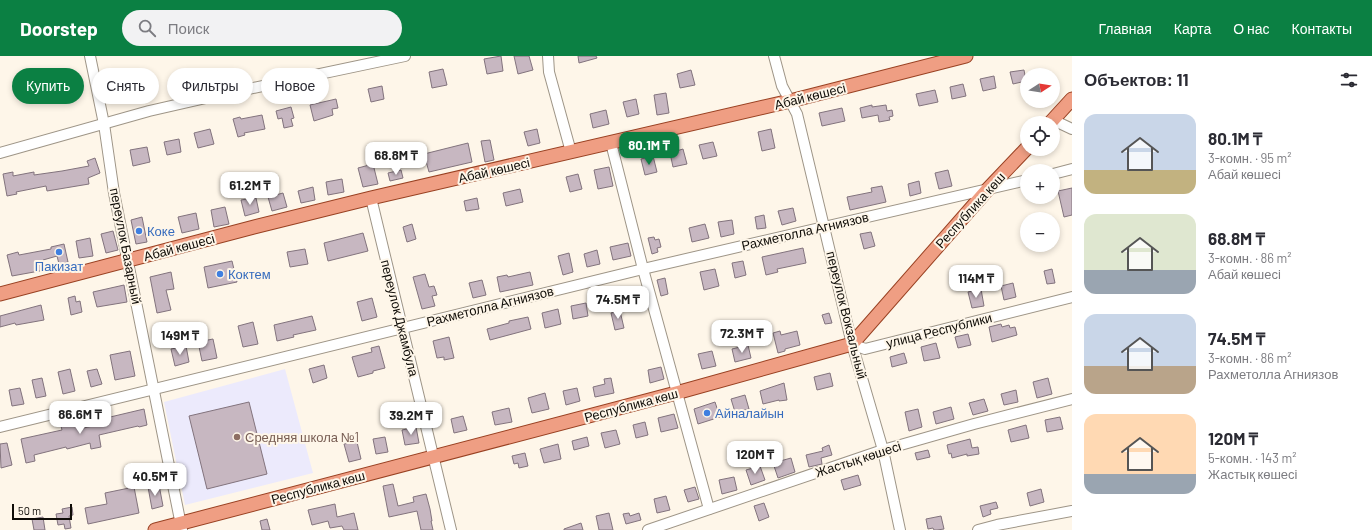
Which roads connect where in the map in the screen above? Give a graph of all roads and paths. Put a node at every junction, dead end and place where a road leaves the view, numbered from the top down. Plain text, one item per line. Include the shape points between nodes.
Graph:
1 (90, 56) edge
2 (405, 56) edge
3 (548, 56) edge
4 (774, 56) edge
5 (966, 56) edge
6 (1072, 99) edge
7 (790, 101) junction
8 (1057, 116) edge
9 (104, 124) junction
10 (1060, 124) edge
11 (1072, 129) edge
12 (611, 143) junction
13 (571, 152) junction
14 (0, 153) edge
15 (1020, 156) edge
16 (1072, 169) edge
17 (1060, 172) edge
18 (1020, 182) edge
19 (988, 190) junction
20 (371, 198) junction
21 (825, 226) junction
22 (129, 260) junction
23 (643, 269) junction
24 (0, 294) edge
25 (1072, 297) edge
26 (402, 328) junction
27 (852, 344) junction
28 (154, 388) junction
29 (676, 393) junction
30 (1072, 399) edge
31 (0, 427) edge
32 (883, 450) junction
33 (433, 457) junction
34 (709, 509) junction
35 (1072, 511) edge
36 (182, 527) edge
37 (155, 530) edge
38 (451, 530) edge
39 (648, 530) edge
40 (900, 530) edge
41 (978, 530) edge

1 - 9 street, переулок Базарный
2 - 9 street via 206,98
3 - 13 street via 549,72
4 - 7 street, переулок Вокзальный via 782,86
5 - 7 main road, Абай көшесі
6 - 8 main road
7 - 12 main road, Абай көшесі
7 - 21 street, переулок Вокзальный via 797,114
9 - 14 street
9 - 22 street, переулок Базарный via 114,194
10 - 11 street
12 - 13 main road, Абай көшесі
12 - 23 street
13 - 20 main road, Абай көшесі
15 - 19 main road, Республика көш
16 - 17 street
18 - 19 street, Рахметолла Агниязов
19 - 21 street, Рахметолла Агниязов
19 - 27 main road, Республика көш
20 - 22 main road, Абай көшесі
20 - 26 street, переулок Джамбула
21 - 23 street, Рахметолла Агниязов
21 - 27 street, переулок Вокзальный
22 - 24 main road, Абай көшесі
22 - 28 street, переулок Базарный
23 - 26 street, Рахметолла Агниязов
23 - 29 street
25 - 27 street, улица Республики via 864,348
26 - 28 street, Рахметолла Агниязов
26 - 33 street, переулок Джамбула
27 - 29 main road, Республика көш
27 - 32 street, переулок Вокзальный
28 - 31 street, Рахметолла Агниязов
28 - 36 street, переулок Базарный
29 - 33 main road, Республика көш
29 - 34 street
30 - 32 street, Жастық көшесі
32 - 34 street, Жастық көшесі
32 - 40 street, переулок Вокзальный
33 - 36 main road, Республика көш
33 - 38 street, переулок Джамбула
34 - 39 street, Жастық көшесі
35 - 41 street
36 - 37 main road, Республика көш

